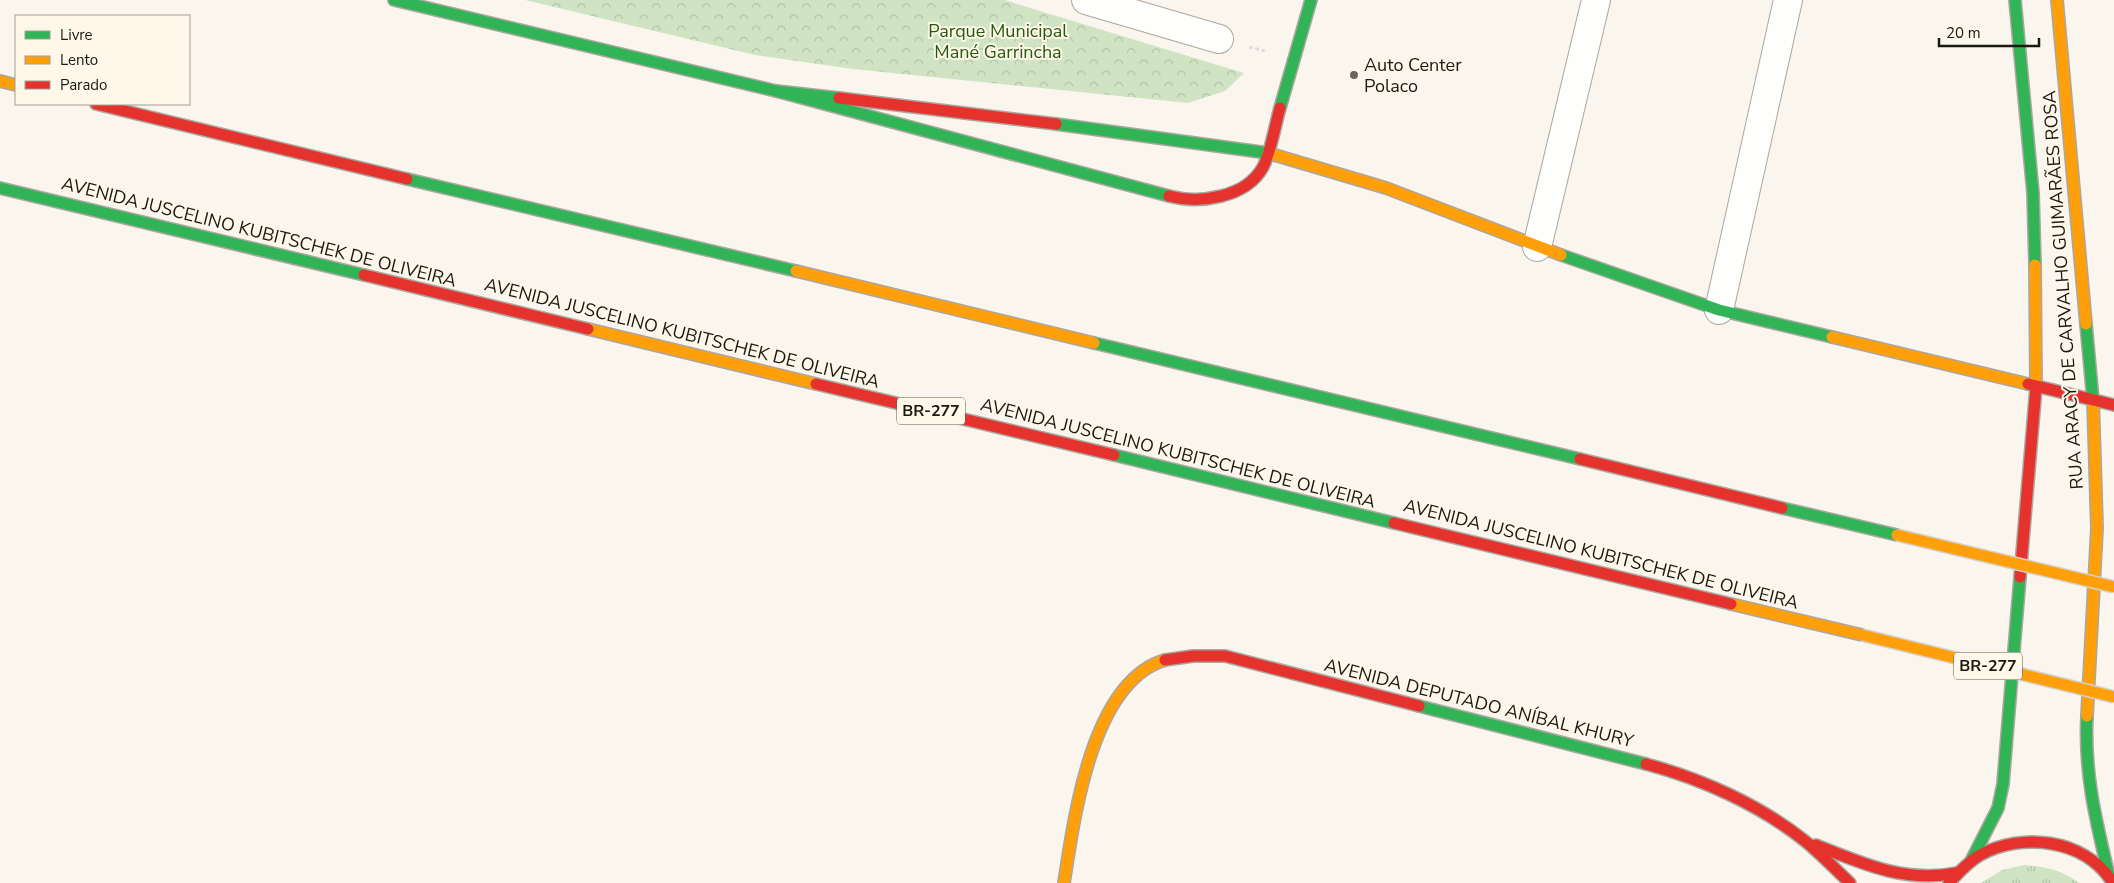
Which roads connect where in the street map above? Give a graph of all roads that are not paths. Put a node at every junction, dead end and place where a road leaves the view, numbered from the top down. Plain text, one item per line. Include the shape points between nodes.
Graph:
1 (394, 0) edge
2 (1086, 0) edge
3 (1311, 0) edge
4 (1596, 0) edge
5 (1788, 0) edge
6 (2015, 0) edge
7 (2057, 0) edge
8 (1219, 39) road end
9 (0, 81) edge
10 (15, 85) edge
11 (776, 91) junction
12 (100, 105) edge
13 (1268, 153) junction
14 (0, 188) edge
15 (1538, 247) junction
16 (1719, 310) junction
17 (2036, 386) junction
18 (2093, 400) junction
19 (2114, 405) edge
20 (2114, 587) edge
21 (2114, 697) edge
22 (1803, 840) junction
23 (1972, 859) junction
24 (1956, 873) junction
25 (2111, 879) edge
26 (1064, 883) edge
27 (1850, 883) edge
28 (1948, 883) edge

1 - 11 main road
2 - 8 street
3 - 13 main road
4 - 15 street
5 - 16 street
6 - 17 main road, RUA ARACY DE CARVALHO GUIMARÃES ROSA via 2033,193
7 - 18 main road, RUA ARACY DE CARVALHO GUIMARÃES ROSA
9 - 10 main road
11 - 13 main road via 1139,133
11 - 13 main road via 1179,199 1220,198 1240,190 1254,179
12 - 20 main road, bridge
13 - 15 main road via 1386,188
14 - 21 main road, AVENIDA JUSCELINO KUBITSCHEK DE OLIVEIRA / BR-277, bridge
15 - 16 main road
16 - 17 main road
17 - 18 main road
17 - 23 main road, RUA ARACY DE CARVALHO GUIMARÃES ROSA via 2004,784 1998,808
18 - 19 main road
18 - 25 main road, RUA ARACY DE CARVALHO GUIMARÃES ROSA via 2098,528 2086,738 2091,801
22 - 24 main road, AVENIDA DEPUTADO ANÍBAL KHURY via 1901,874 1924,877
22 - 26 main road, AVENIDA DEPUTADO ANÍBAL KHURY via 1704,783 1664,769 1225,656 1190,654 1160,661 1134,676 1114,702 1088,763 1074,818
22 - 27 main road, AVENIDA DEPUTADO ANÍBAL KHURY
23 - 24 main road
23 - 25 main road via 2000,845 2029,840 2059,844 2086,856
24 - 28 main road

